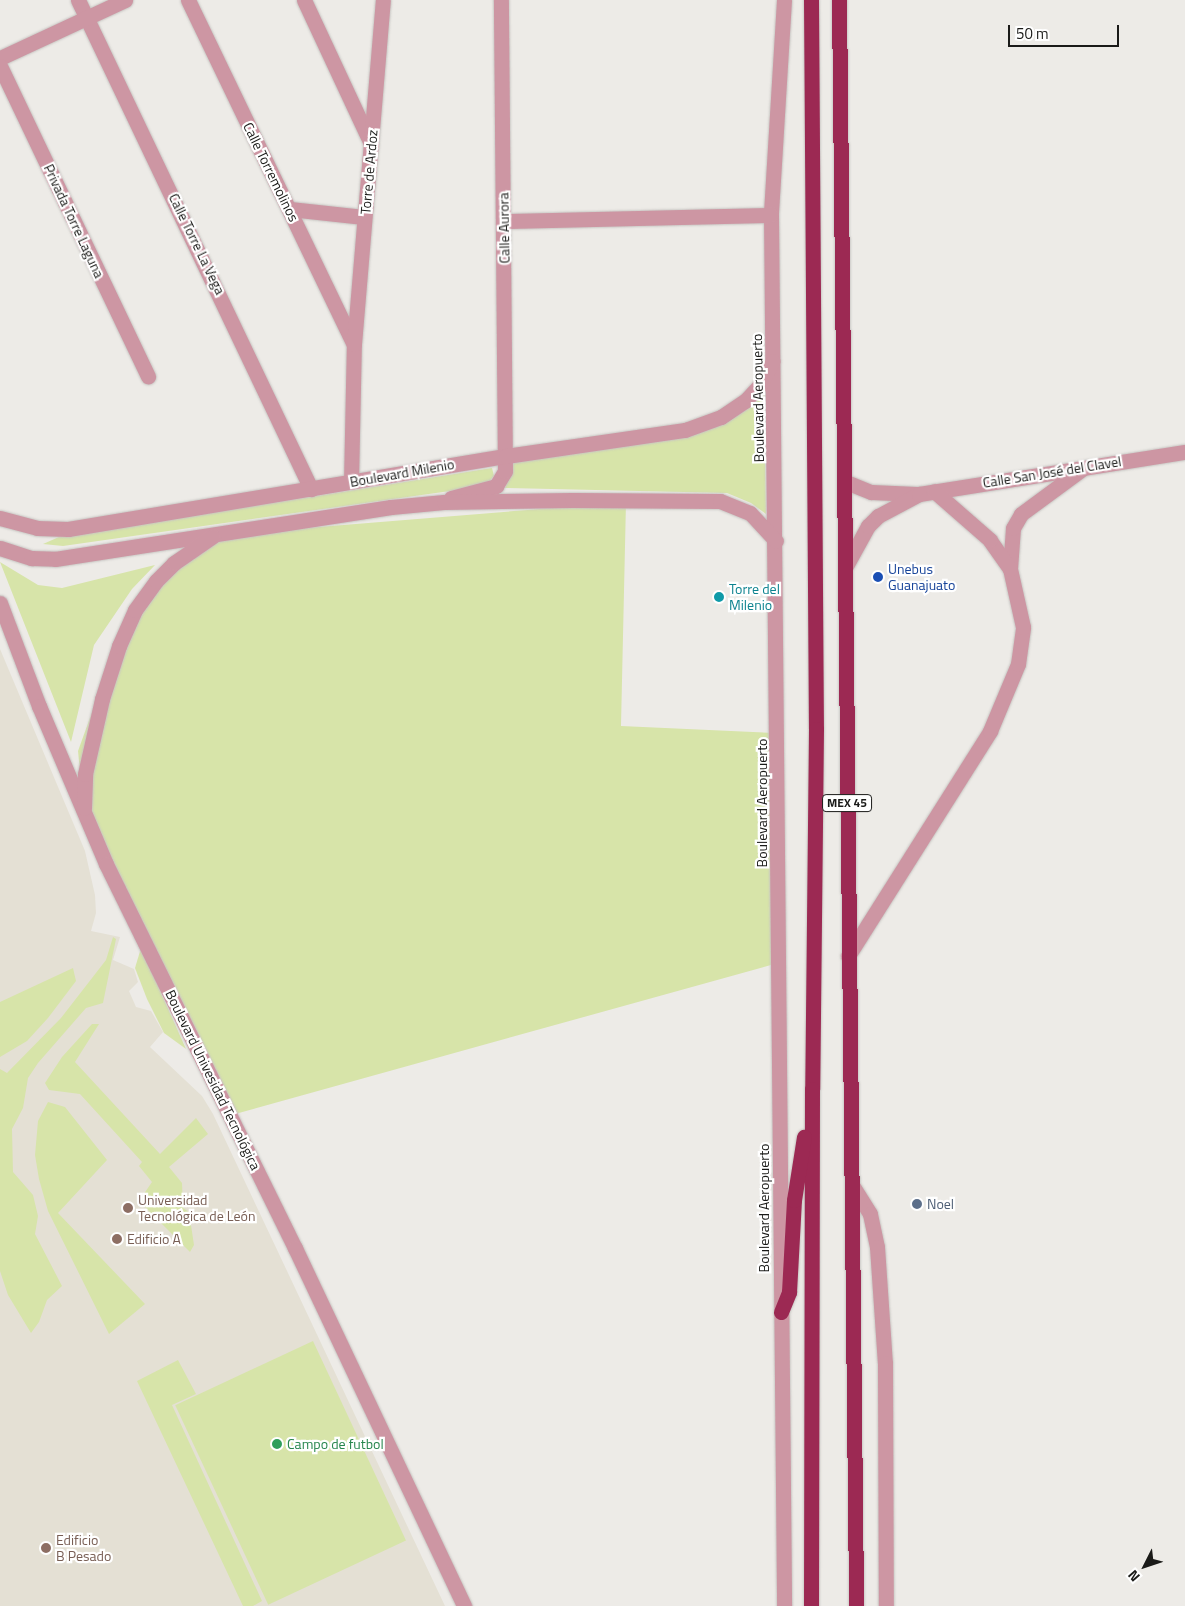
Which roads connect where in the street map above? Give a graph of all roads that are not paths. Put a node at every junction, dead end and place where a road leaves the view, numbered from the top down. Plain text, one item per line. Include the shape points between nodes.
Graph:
1 (78, 0) edge
2 (125, 0) edge
3 (188, 0) edge
4 (304, 0) edge
5 (382, 0) edge
6 (501, 0) edge
7 (784, 0) edge
8 (810, 0) edge
9 (839, 0) edge
10 (87, 18) junction
11 (0, 58) edge
12 (0, 66) edge
13 (371, 145) junction
14 (290, 209) junction
15 (771, 215) junction
16 (364, 217) junction
17 (504, 220) junction
18 (354, 344) junction
19 (774, 357) junction
20 (148, 376) dead end
21 (1185, 452) edge
22 (506, 456) junction
23 (1085, 466) junction
24 (351, 482) junction
25 (846, 482) junction
26 (312, 489) junction
27 (926, 493) junction
28 (444, 502) junction
29 (0, 518) edge
30 (217, 533) junction
31 (776, 541) junction
32 (0, 548) edge
33 (846, 566) junction
34 (1010, 569) junction
35 (0, 603) edge
36 (84, 812) junction
37 (848, 956) junction
38 (812, 1089) junction
39 (852, 1185) junction
40 (781, 1312) junction
41 (464, 1606) edge
42 (784, 1606) edge
43 (811, 1606) edge
44 (856, 1606) edge
45 (886, 1606) edge

1 - 10 street, Calle Torre La Vega
2 - 10 street
3 - 14 street, Calle Torremolinos
4 - 13 street
5 - 13 street, Torre de Ardoz
6 - 17 street, Calle Aurora
7 - 15 street, Boulevard Aeropuerto
8 - 38 highway, MEX 45 via 816,729
9 - 25 highway, MEX 45
10 - 11 street
10 - 26 street, Calle Torre La Vega
12 - 20 street, Privada Torre Laguna
13 - 16 street, Torre de Ardoz
14 - 16 street
14 - 18 street, Calle Torremolinos
15 - 17 street
15 - 19 street, Boulevard Aeropuerto
16 - 18 street, Torre de Ardoz
17 - 22 street, Calle Aurora
18 - 24 street, Torre de Ardoz
19 - 22 street, Boulevard Milenio via 753,394 734,410 704,425
19 - 31 street, Boulevard Aeropuerto
21 - 23 street, Calle San José del Clavel
22 - 24 street, Boulevard Milenio
22 - 28 street, Calle Aurora via 504,476 496,486 463,492
23 - 27 street, Calle San José del Clavel
23 - 34 street via 1021,514 1013,528
24 - 26 street, Boulevard Milenio
25 - 27 street, Calle San José del Clavel via 871,492
25 - 33 highway, MEX 45
26 - 29 street, Boulevard Milenio via 68,529 37,528
27 - 33 street, Calle San José del Clavel via 878,516 868,526
27 - 34 street via 990,540
28 - 30 street
28 - 31 street via 720,501 750,513
30 - 32 street via 55,559 31,558
30 - 36 street via 174,563 135,610 119,646 102,700 86,774
31 - 40 street, Boulevard Aeropuerto
33 - 37 highway, MEX 45
34 - 37 street via 1023,627 1018,664 1005,699 990,731
35 - 36 street, Boulevard Univesidad Tecnológica
36 - 41 street, Boulevard Univesidad Tecnológica
37 - 39 highway, MEX 45
38 - 40 highway via 794,1200 789,1292
38 - 43 highway, MEX 45
39 - 44 highway, MEX 45
39 - 45 street via 870,1214 877,1247 884,1363
40 - 42 street, Boulevard Aeropuerto

